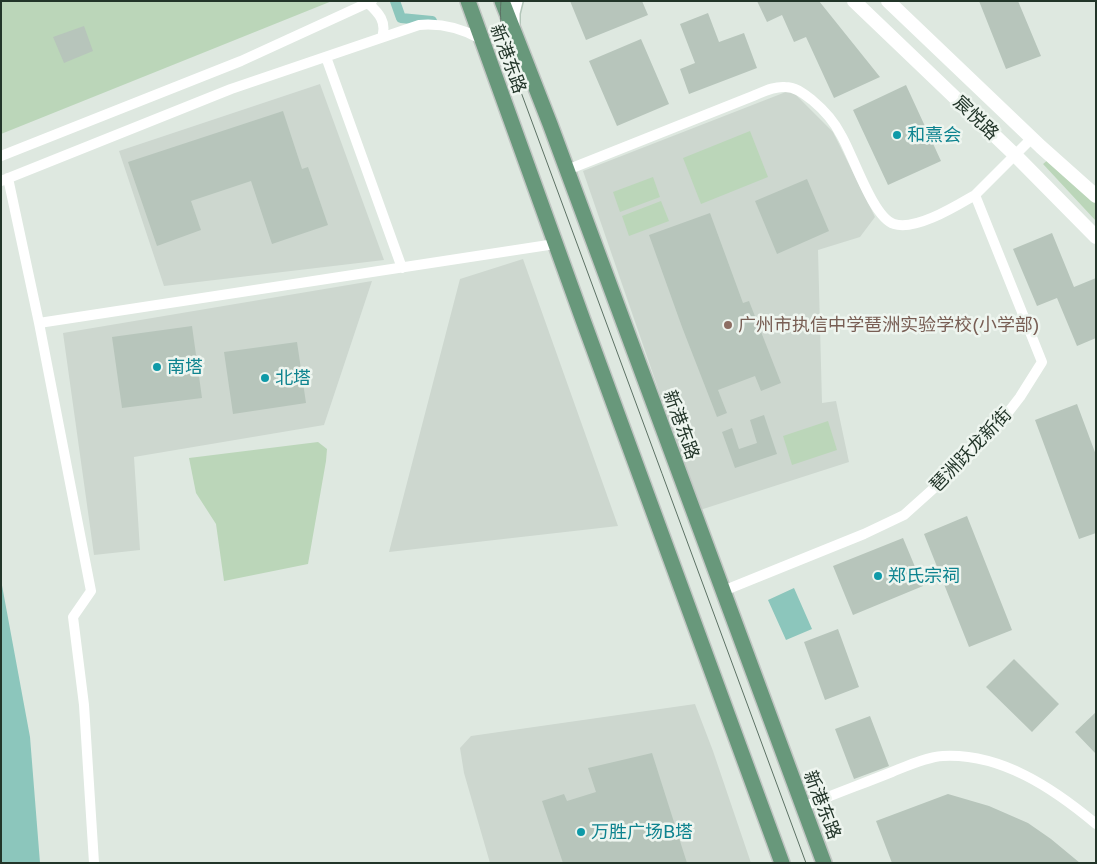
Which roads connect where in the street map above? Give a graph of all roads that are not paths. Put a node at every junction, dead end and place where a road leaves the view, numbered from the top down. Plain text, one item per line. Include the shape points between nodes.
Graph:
1 (468, 1) edge
2 (502, 1) edge
3 (516, 1) edge
4 (854, 1) edge
5 (888, 1) edge
6 (370, 2) edge
7 (512, 26) junction
8 (382, 37) junction
9 (481, 39) junction
10 (326, 57) junction
11 (1032, 138) junction
12 (1015, 155) junction
13 (1, 156) edge
14 (567, 170) junction
15 (5, 179) edge
16 (975, 195) junction
17 (1096, 196) edge
18 (1096, 237) edge
19 (555, 244) junction
20 (402, 268) junction
21 (39, 323) junction
22 (723, 591) junction
23 (803, 807) junction
24 (1096, 824) edge
25 (94, 863) edge
26 (782, 863) edge
27 (824, 863) edge

1 - 9 main road, 新港东路
2 - 7 main road, 新港东路
3 - 7 main road
4 - 12 street, 宸悦路
5 - 11 street, 宸悦路
6 - 8 street via 383,22
6 - 13 street via 241,61
7 - 14 main road, 新港东路
8 - 9 street via 430,24 461,30
8 - 10 street
9 - 19 main road, 新港东路
10 - 15 street via 213,96
10 - 20 street
11 - 12 street
11 - 17 street, 宸悦路
12 - 16 street
12 - 18 street, 宸悦路
14 - 16 street via 770,89 785,87 798,90 832,121 876,209 885,220 905,226
14 - 22 main road, 新港东路
15 - 21 street
16 - 22 street, 琶洲跃龙新街 via 1042,362 1020,397 993,432 904,515
19 - 20 street
19 - 26 main road, 新港东路
20 - 21 street
21 - 25 street via 91,591 73,617 84,705
22 - 23 main road, 新港东路
23 - 24 street via 914,764 941,756 971,757 1026,775 1054,791
23 - 27 main road, 新港东路

